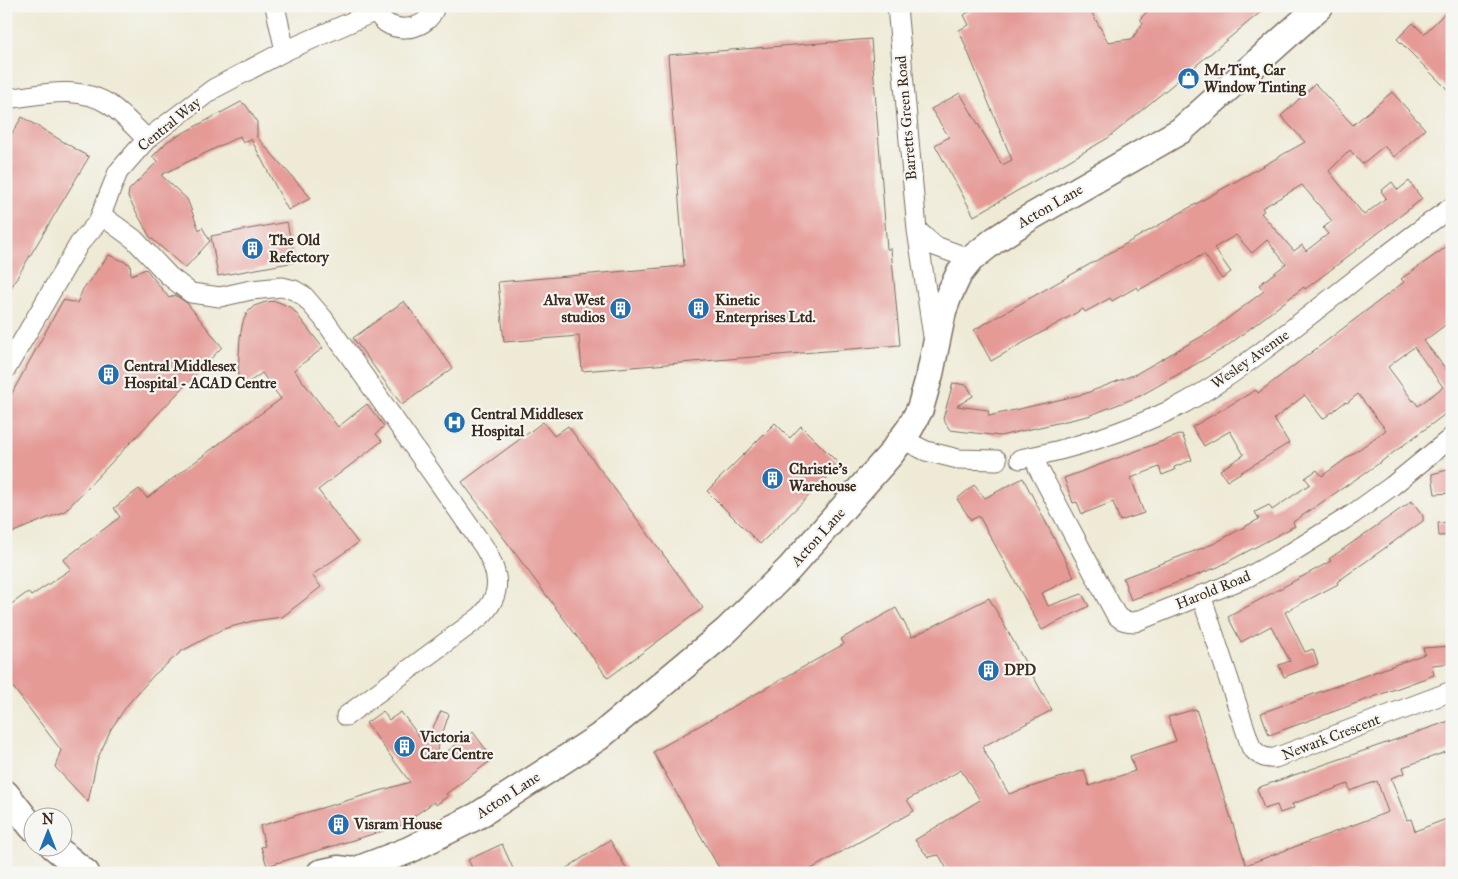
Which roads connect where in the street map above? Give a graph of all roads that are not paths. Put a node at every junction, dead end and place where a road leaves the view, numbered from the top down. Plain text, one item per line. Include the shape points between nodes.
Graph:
1 (275, 6) edge
2 (435, 6) edge
3 (896, 6) edge
4 (1320, 6) edge
5 (376, 9) edge
6 (285, 51) junction
7 (6, 99) edge
8 (148, 139) junction
9 (1452, 207) edge
10 (101, 215) junction
11 (917, 230) junction
12 (971, 259) junction
13 (935, 350) junction
14 (6, 369) edge
15 (1452, 437) edge
16 (902, 439) junction
17 (1027, 458) joint
18 (997, 460) dead end
19 (1202, 595) junction
20 (1452, 691) edge
21 (346, 716) dead end
22 (6, 794) edge
23 (22, 814) edge
24 (65, 856) edge
25 (353, 872) edge
26 (86, 873) edge
27 (320, 873) edge

1 - 6 street
2 - 5 street via 426,21 403,29 389,25
3 - 11 street, Barretts Green Road
4 - 12 main road, Acton Lane via 1180,131 1029,218
5 - 6 street, Central Way
6 - 8 street, Central Way via 213,89
7 - 8 street via 70,92 92,96 109,104
8 - 10 street, Central Way via 118,172
9 - 17 street, Wesley Avenue via 1298,325 1217,383 1175,408 1082,443
10 - 14 street, Central Way via 79,244
10 - 21 street via 134,239 169,276 191,292 220,297 282,287 304,296 323,318 494,565 496,590 489,608
11 - 12 street via 935,246
11 - 13 street, Barretts Green Road
12 - 13 main road, Acton Lane via 949,295
13 - 16 main road, Acton Lane via 920,408
15 - 19 street, Harold Road via 1392,486 1323,534 1248,577
16 - 18 street via 926,451 958,459
16 - 25 main road, Acton Lane via 789,569 726,631 599,737 477,816 409,850
17 - 19 street, Harold Road via 1038,468 1120,619 1136,622
19 - 20 street, Newark Crescent via 1251,747 1263,758 1275,758
22 - 23 main road
24 - 26 main road
25 - 27 main road, Acton Lane via 338,869

